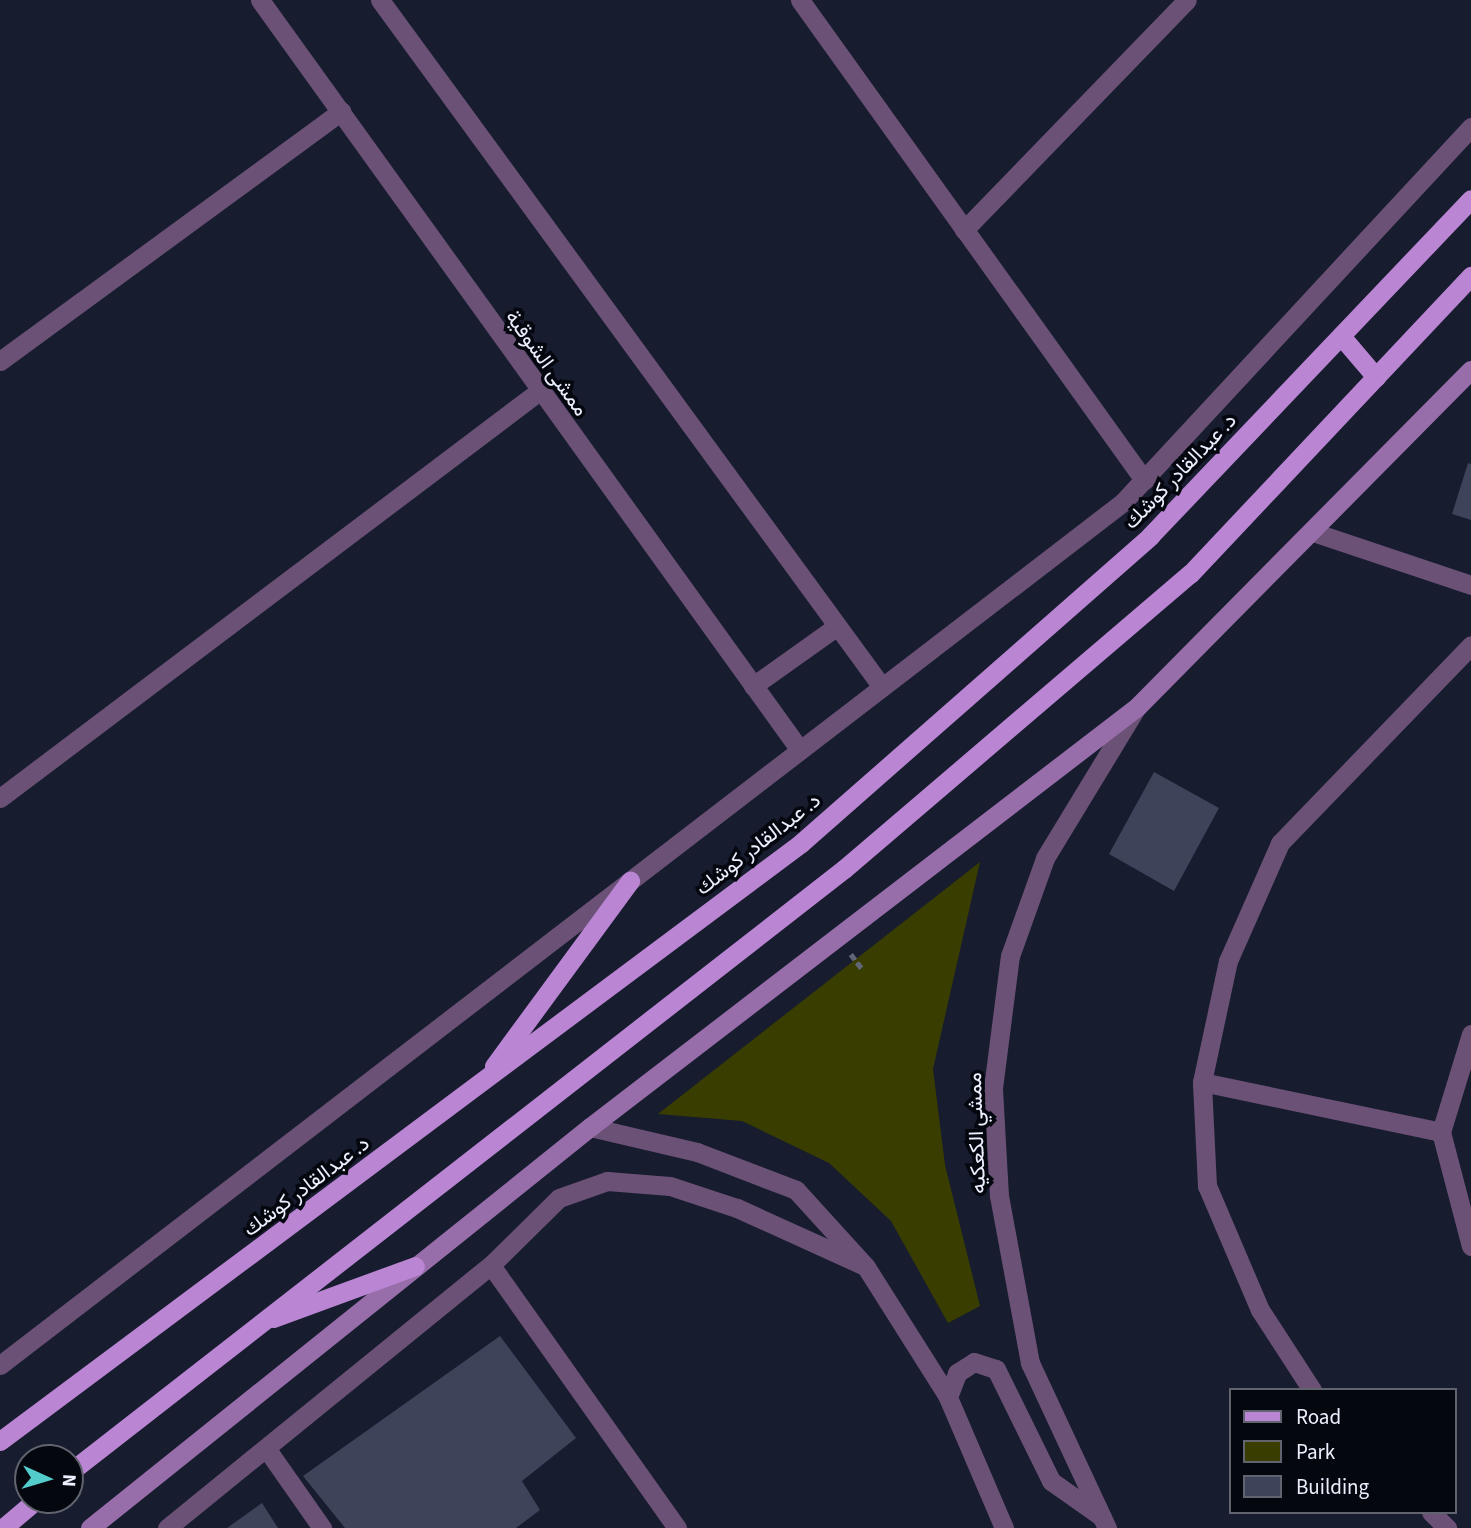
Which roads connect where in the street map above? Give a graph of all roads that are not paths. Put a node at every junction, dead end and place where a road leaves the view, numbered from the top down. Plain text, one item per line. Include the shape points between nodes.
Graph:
1 (260, 0) edge
2 (380, 0) edge
3 (800, 0) edge
4 (1187, 0) edge
5 (341, 111) junction
6 (1471, 127) edge
7 (1471, 199) edge
8 (964, 230) junction
9 (1471, 276) edge
10 (1340, 336) junction
11 (0, 361) edge
12 (1471, 370) edge
13 (1376, 377) junction
14 (538, 392) junction
15 (1144, 480) junction
16 (1315, 533) junction
17 (1471, 585) edge
18 (837, 626) junction
19 (1471, 645) edge
20 (753, 686) junction
21 (882, 687) junction
22 (1137, 707) junction
23 (800, 750) junction
24 (0, 798) edge
25 (630, 881) junction
26 (1471, 1034) edge
27 (1202, 1082) junction
28 (481, 1083) junction
29 (590, 1128) junction
30 (1441, 1132) junction
31 (1471, 1246) edge
32 (491, 1265) junction
33 (415, 1266) junction
34 (866, 1267) junction
35 (256, 1324) junction
36 (0, 1365) edge
37 (1311, 1388) edge
38 (948, 1398) junction
39 (0, 1441) edge
40 (266, 1448) junction
41 (84, 1461) edge
42 (20, 1514) edge
43 (1433, 1514) edge
44 (1105, 1523) edge
45 (3, 1528) edge
46 (90, 1528) edge
47 (167, 1528) edge
48 (322, 1528) edge
49 (677, 1528) edge
50 (1004, 1528) edge
51 (1447, 1528) edge

1 - 5 street, ممشى الشوقية
2 - 18 street
3 - 8 street
4 - 8 street
5 - 11 street
5 - 14 street, ممشى الشوقية
6 - 15 street, د. عبدالقادر كوشك
7 - 10 main road, د. عبدالقادر كوشك
8 - 15 street
9 - 13 main road
10 - 13 main road
10 - 28 main road, د. عبدالقادر كوشك via 1150,536 801,843
12 - 16 main road
13 - 35 main road via 1191,574 844,869
14 - 20 street, ممشى الشوقية
14 - 24 street
15 - 21 street, د. عبدالقادر كوشك
16 - 17 street
16 - 22 main road
18 - 20 street
18 - 21 street
19 - 27 street via 1280,844 1228,961
20 - 23 street, ممشى الشوقية
21 - 23 street, د. عبدالقادر كوشك
22 - 29 main road
22 - 44 street, ممشي الكعكيه via 1045,858 1010,956 993,1088 999,1196 1030,1363
23 - 25 street, د. عبدالقادر كوشك
25 - 28 main road
25 - 36 street, د. عبدالقادر كوشك
26 - 30 street via 1463,1042
27 - 30 street
27 - 37 street via 1207,1186 1260,1310
28 - 39 main road, د. عبدالقادر كوشك
29 - 33 main road
29 - 34 street via 697,1152 796,1190
30 - 31 street
32 - 34 street via 559,1198 607,1181 670,1186 737,1208
32 - 40 street
32 - 49 street
33 - 35 main road
33 - 46 main road
34 - 38 street
35 - 41 main road
38 - 44 street via 957,1373 974,1362 996,1369 1052,1481
38 - 50 street
40 - 47 street
40 - 48 street
42 - 45 main road
43 - 51 street

